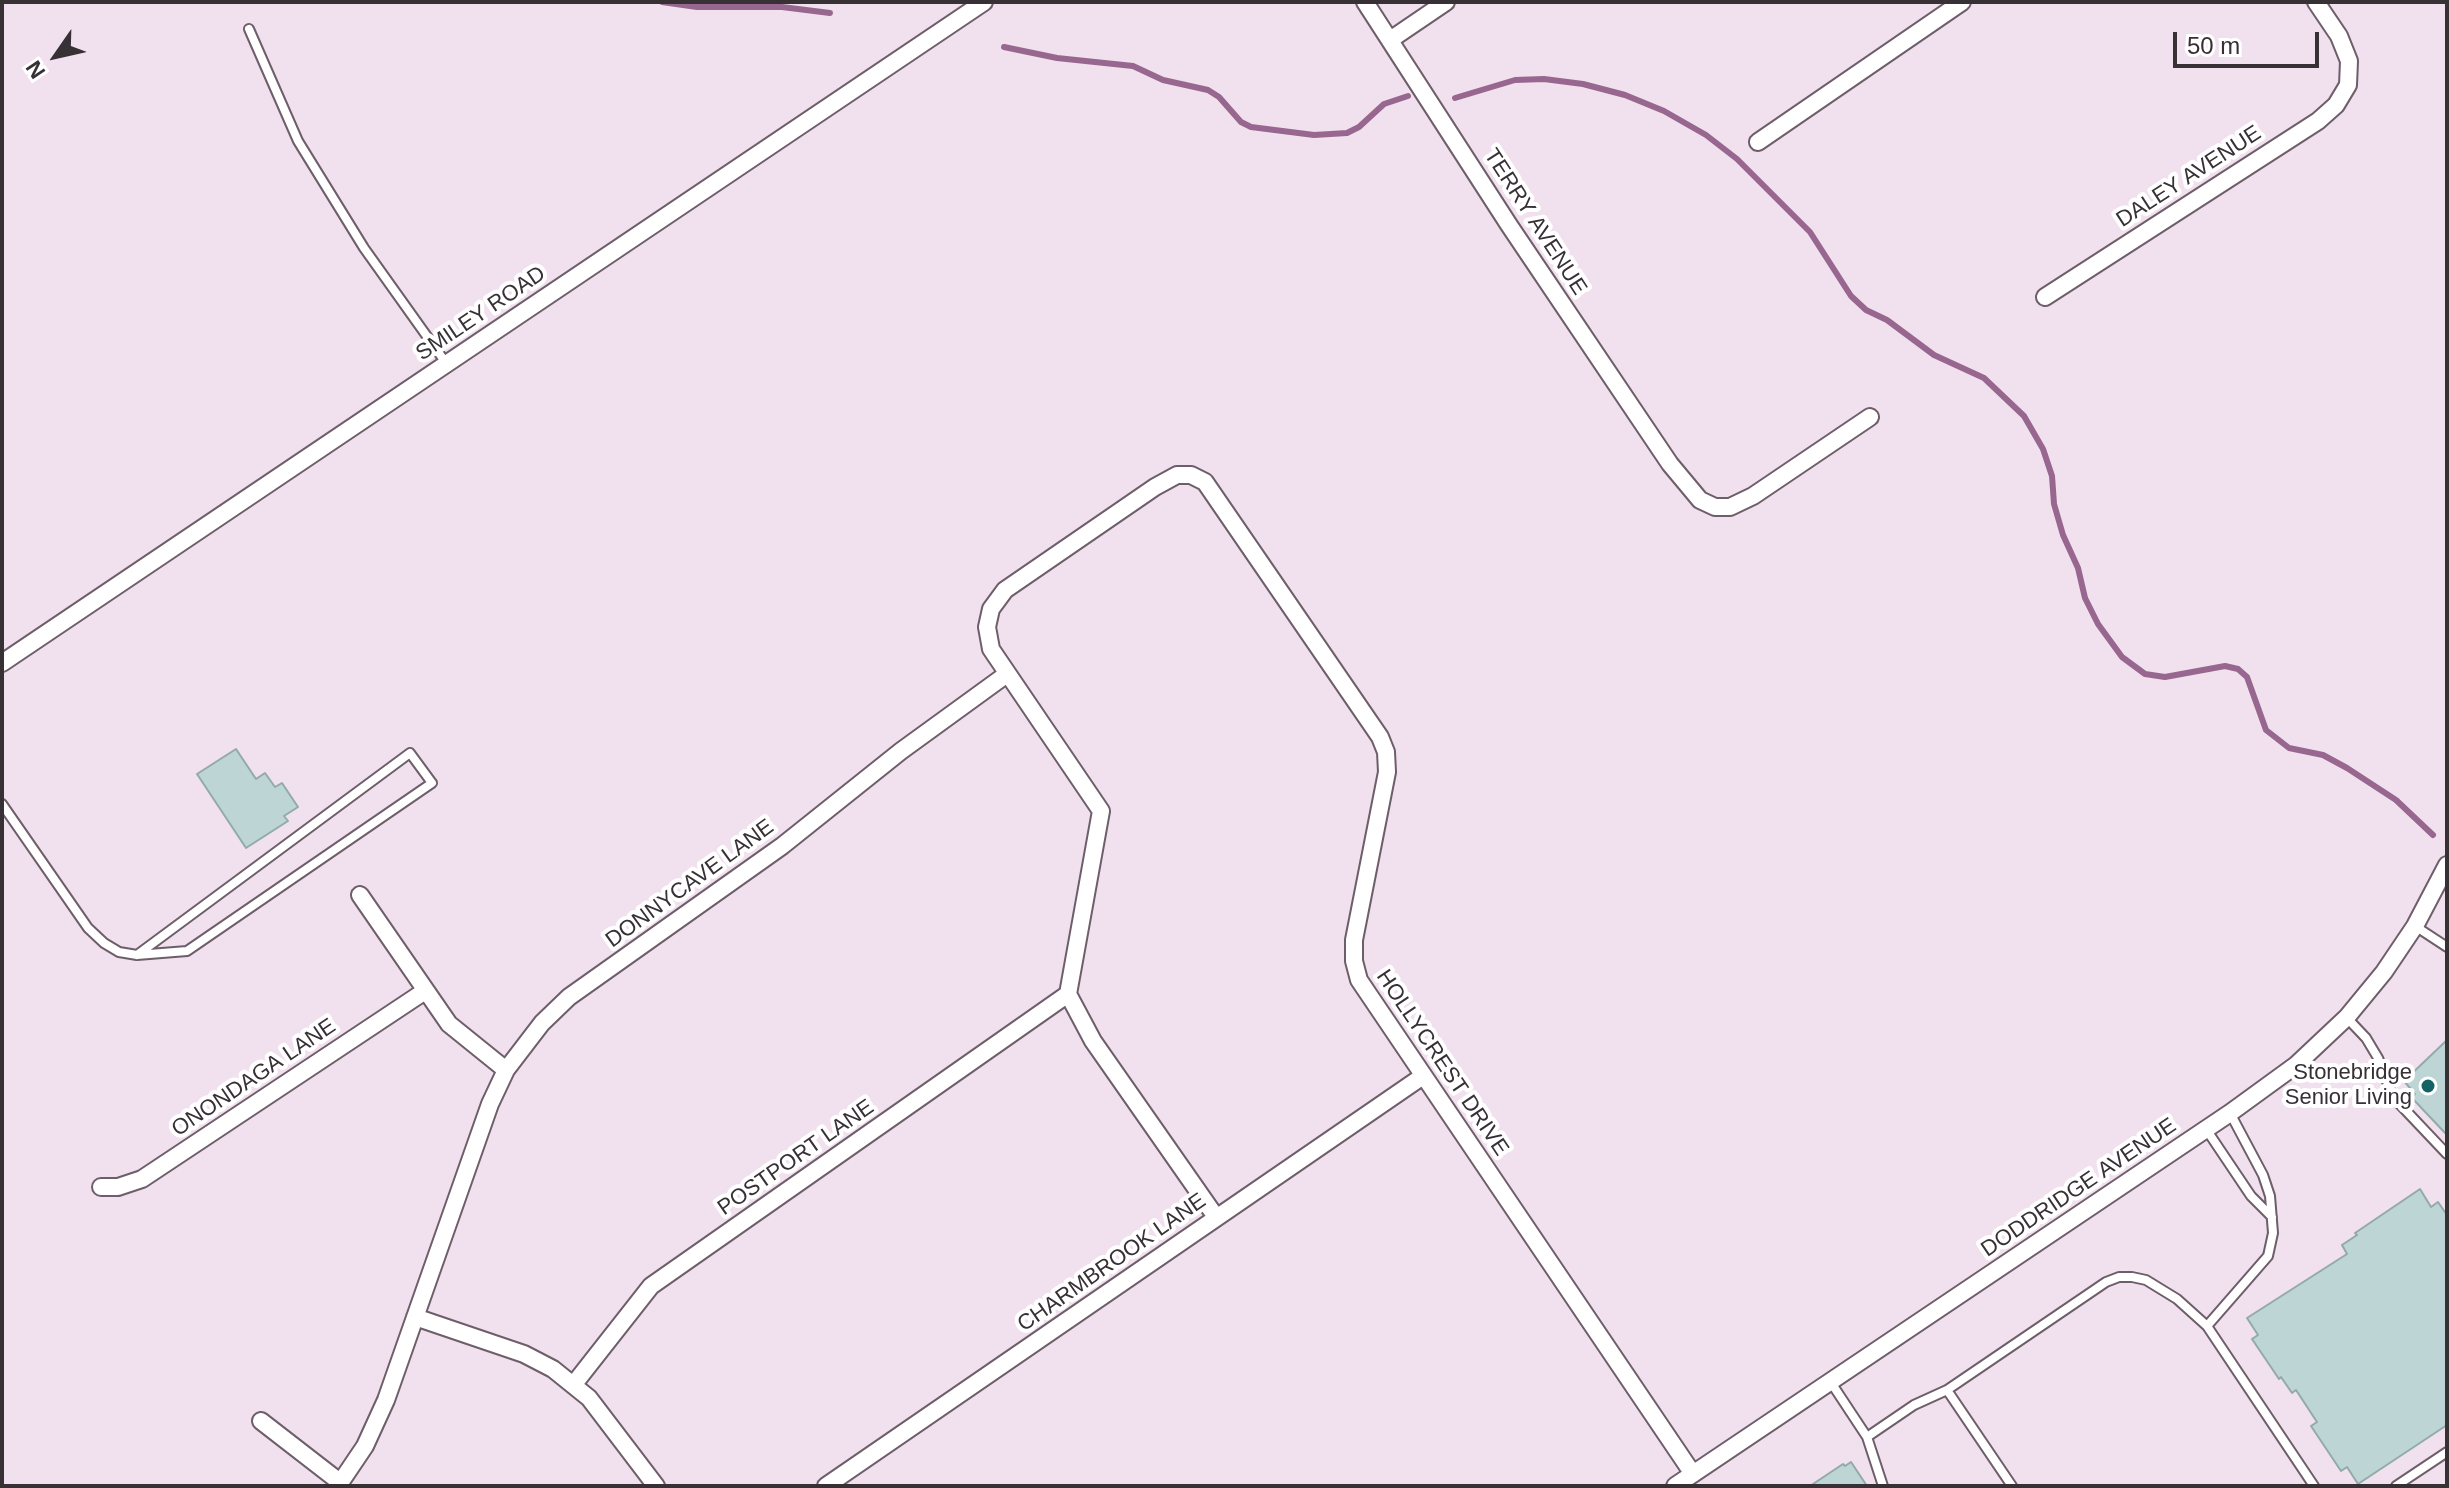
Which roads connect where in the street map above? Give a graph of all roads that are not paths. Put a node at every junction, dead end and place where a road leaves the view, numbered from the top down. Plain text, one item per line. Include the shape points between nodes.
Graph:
1 (984, 2) edge
2 (1365, 2) edge
3 (1446, 2) edge
4 (1962, 2) edge
5 (2316, 2) edge
6 (249, 29) dead end
7 (1390, 40) junction
8 (1758, 142) dead end
9 (2045, 297) dead end
10 (447, 364) junction
11 (1870, 417) dead end
12 (2, 663) edge
13 (1007, 674) junction
14 (2, 804) edge
15 (2447, 865) edge
16 (360, 895) dead end
17 (2415, 926) junction
18 (2447, 947) edge
19 (137, 955) junction
20 (425, 991) junction
21 (1068, 994) junction
22 (2347, 1017) junction
23 (506, 1070) junction
24 (1423, 1076) junction
25 (2230, 1113) junction
26 (2205, 1129) junction
27 (2447, 1154) edge
28 (101, 1187) dead end
29 (1216, 1217) junction
30 (2272, 1217) junction
31 (415, 1317) junction
32 (2207, 1326) junction
33 (1830, 1381) junction
34 (574, 1384) junction
35 (1947, 1390) junction
36 (261, 1421) dead end
37 (1867, 1437) junction
38 (2447, 1452) edge
39 (1693, 1474) junction
40 (339, 1484) edge
41 (656, 1486) edge
42 (826, 1486) edge
43 (1675, 1486) edge
44 (1883, 1486) edge
45 (2012, 1486) edge
46 (2314, 1486) edge
47 (2396, 1486) edge

1 - 10 street, SMILEY ROAD
2 - 7 street, TERRY AVENUE
3 - 7 street
4 - 8 street
5 - 9 street, DALEY AVENUE via 2349,61 2348,85 2336,105
6 - 10 lane via 298,141 364,248
7 - 11 street, TERRY AVENUE via 1670,464 1700,500 1730,507 1753,496
10 - 12 street, SMILEY ROAD
13 - 21 street via 1101,811
13 - 23 street, DONNYCAVE LANE via 782,846 569,997
13 - 24 street, HOLLYCREST DRIVE via 991,649 987,627 991,609 1005,590 1177,475 1205,482 1386,752 1387,772 1354,961 1369,998
14 - 19 lane via 88,928 119,952
15 - 17 street, DODDRIDGE AVENUE
16 - 20 street
17 - 18 lane
17 - 22 street, DODDRIDGE AVENUE
19 - 19 lane via 187,951 432,783 410,753
20 - 23 street via 449,1024
20 - 28 street, ONONDAGA LANE via 142,1179
21 - 29 street via 1093,1041
21 - 34 street, POSTPORT LANE via 651,1286
22 - 25 street, DODDRIDGE AVENUE via 2296,1065
22 - 27 lane via 2378,1058 2393,1097
23 - 31 street, DONNYCAVE LANE
24 - 29 street, CHARMBROOK LANE
24 - 39 street, HOLLYCREST DRIVE
25 - 26 street, DODDRIDGE AVENUE
25 - 30 lane via 2263,1175
26 - 30 lane
26 - 33 street, DODDRIDGE AVENUE
29 - 42 street, CHARMBROOK LANE
30 - 32 lane via 2268,1256
31 - 34 street via 524,1354
31 - 40 street, DONNYCAVE LANE via 381,1411
32 - 35 lane via 2146,1280 2119,1277
32 - 46 lane
33 - 37 lane
33 - 39 street, DODDRIDGE AVENUE
34 - 41 street
35 - 37 lane
35 - 45 lane
36 - 40 street
37 - 44 lane
38 - 47 lane
39 - 43 street, DODDRIDGE AVENUE

